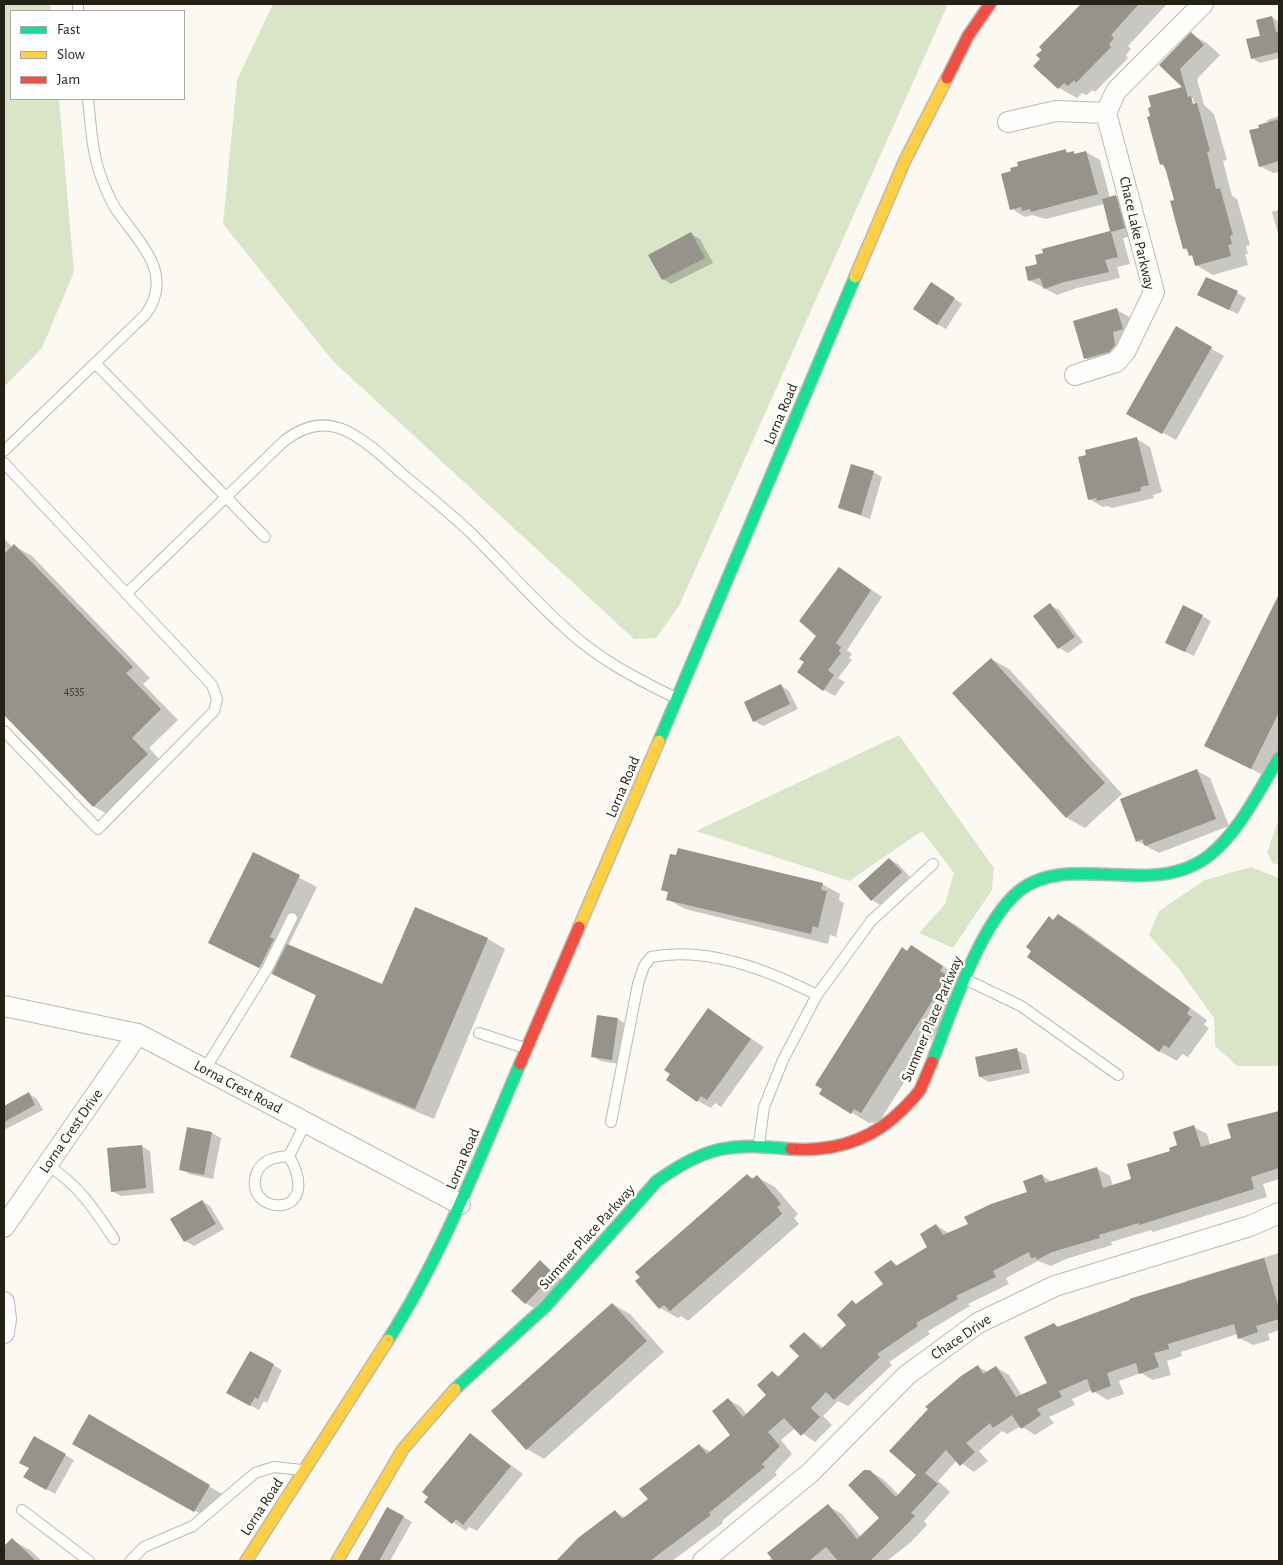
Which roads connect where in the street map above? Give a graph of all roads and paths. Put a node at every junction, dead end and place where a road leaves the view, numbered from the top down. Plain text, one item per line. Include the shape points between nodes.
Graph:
1 (990, 4) edge
2 (1203, 4) edge
3 (88, 100) edge
4 (1106, 114) junction
5 (1008, 122) dead end
6 (95, 363) junction
7 (1075, 375) dead end
8 (4, 451) edge
9 (4, 464) edge
10 (226, 498) junction
11 (264, 538) dead end
12 (126, 594) junction
13 (677, 699) junction
14 (4, 731) edge
15 (1279, 758) edge
16 (933, 864) dead end
17 (292, 918) dead end
18 (966, 980) junction
19 (817, 995) junction
20 (4, 1006) edge
21 (479, 1033) dead end
22 (138, 1034) junction
23 (527, 1049) junction
24 (205, 1070) junction
25 (1118, 1075) dead end
26 (306, 1122) junction
27 (611, 1122) dead end
28 (759, 1145) junction
29 (289, 1156) junction
30 (47, 1165) junction
31 (460, 1204) junction
32 (1279, 1214) edge
33 (4, 1227) edge
34 (114, 1239) dead end
35 (4, 1302) edge
36 (4, 1333) edge
37 (303, 1471) junction
38 (22, 1510) dead end
39 (89, 1561) edge
40 (130, 1561) edge
41 (246, 1561) edge
42 (337, 1561) edge
43 (702, 1561) edge

1 - 13 street, Lorna Road via 968,36 905,160
2 - 4 street via 1116,91
3 - 6 lane via 102,179 113,205 151,257 156,286 154,302 146,314
4 - 5 street via 1056,111
4 - 7 street, Chace Lake Parkway via 1154,292 1125,352 1116,362
6 - 8 lane
6 - 10 lane
9 - 12 lane
10 - 11 lane
10 - 12 lane
10 - 13 lane via 294,433 316,426 341,428 387,460 471,533 582,643 626,673
12 - 14 lane via 212,685 217,699 214,711 98,830
13 - 23 street, Lorna Road
15 - 18 street, Summer Place Parkway via 1232,830 1210,854 1194,864 1178,871 1138,876 1051,876 1017,893 982,941
16 - 19 lane via 871,922
17 - 24 lane via 268,967
18 - 25 lane via 1021,1006
18 - 28 street, Summer Place Parkway via 919,1091 888,1124 870,1136 826,1149
19 - 27 lane via 784,978 749,966 712,958 651,957 638,984
19 - 28 lane via 783,1060 764,1107
20 - 22 street, Lorna Crest Road
21 - 23 lane
22 - 24 street, Lorna Crest Road
22 - 30 street, Lorna Crest Drive
23 - 31 street, Lorna Road
24 - 26 street, Lorna Crest Road
26 - 29 lane
26 - 31 street, Lorna Crest Road
28 - 42 street, Summer Place Parkway via 725,1147 703,1154 678,1165 657,1181 545,1307 466,1376 429,1417 404,1449
29 - 29 lane via 299,1177 301,1187 298,1194 293,1200 280,1205 261,1200 256,1194 258,1170 277,1156
30 - 33 street, Lorna Crest Drive
30 - 34 lane via 67,1178 85,1197
31 - 37 street, Lorna Road via 407,1310
32 - 43 street, Chace Drive via 1250,1226 1056,1286 978,1323 907,1375 810,1474
35 - 36 street
37 - 40 lane via 274,1467 255,1473 193,1526 144,1548
37 - 41 street, Lorna Road
38 - 39 lane

